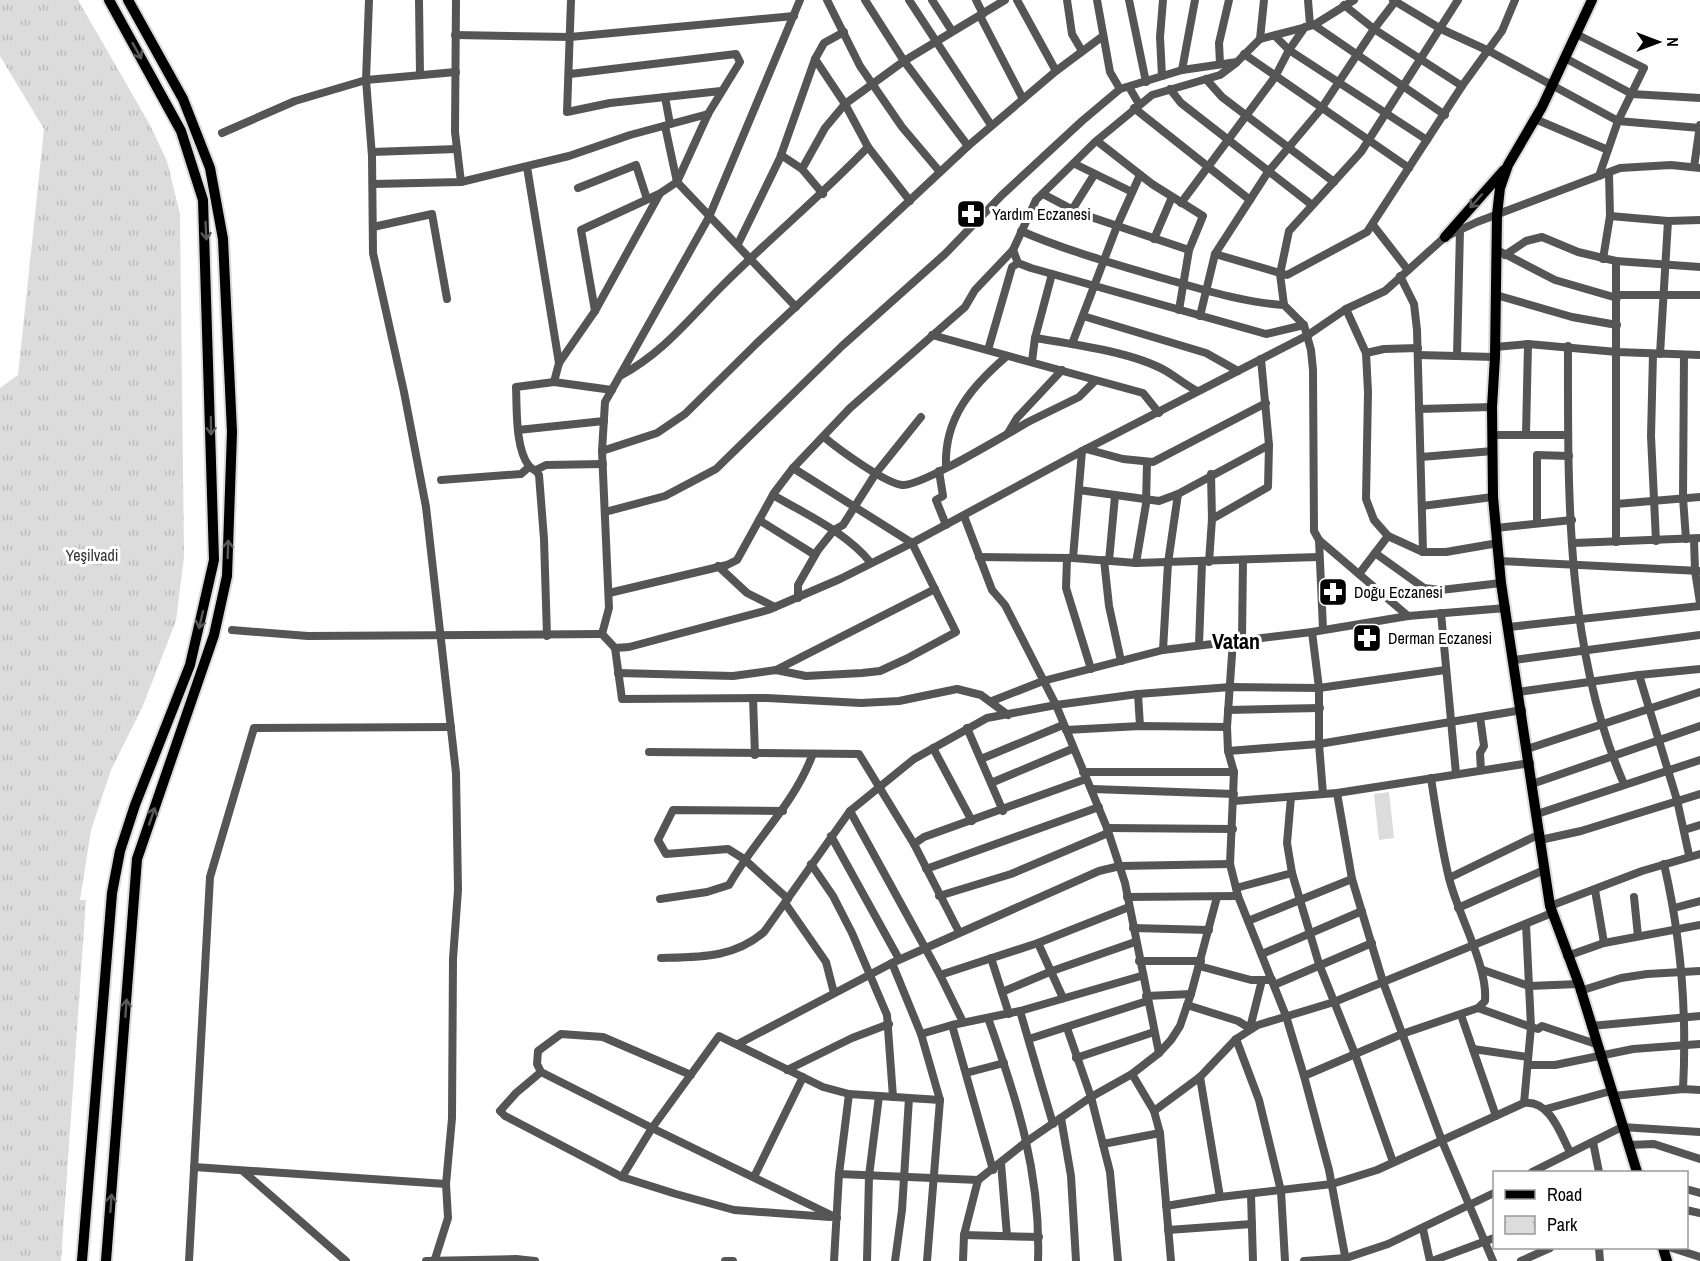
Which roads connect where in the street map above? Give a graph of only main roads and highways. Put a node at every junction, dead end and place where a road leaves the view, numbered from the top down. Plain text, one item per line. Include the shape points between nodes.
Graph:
1 (109, 0) edge
2 (128, 0) edge
3 (1592, 0) edge
4 (1509, 165) junction
5 (1445, 237) road end
6 (1636, 1171) edge
7 (82, 1261) edge
8 (106, 1261) edge

1 -> 7 main road via 181,131 203,200 214,560 190,665 135,806 120,851 112,893
8 -> 2 main road via 137,859 214,635 227,576 231,432 223,239 210,168 183,99
3 - 4 main road
4 -> 5 main road
4 - 6 main road via 1500,188 1497,215 1500,252 1492,407 1493,497 1502,583 1551,910 1580,987

